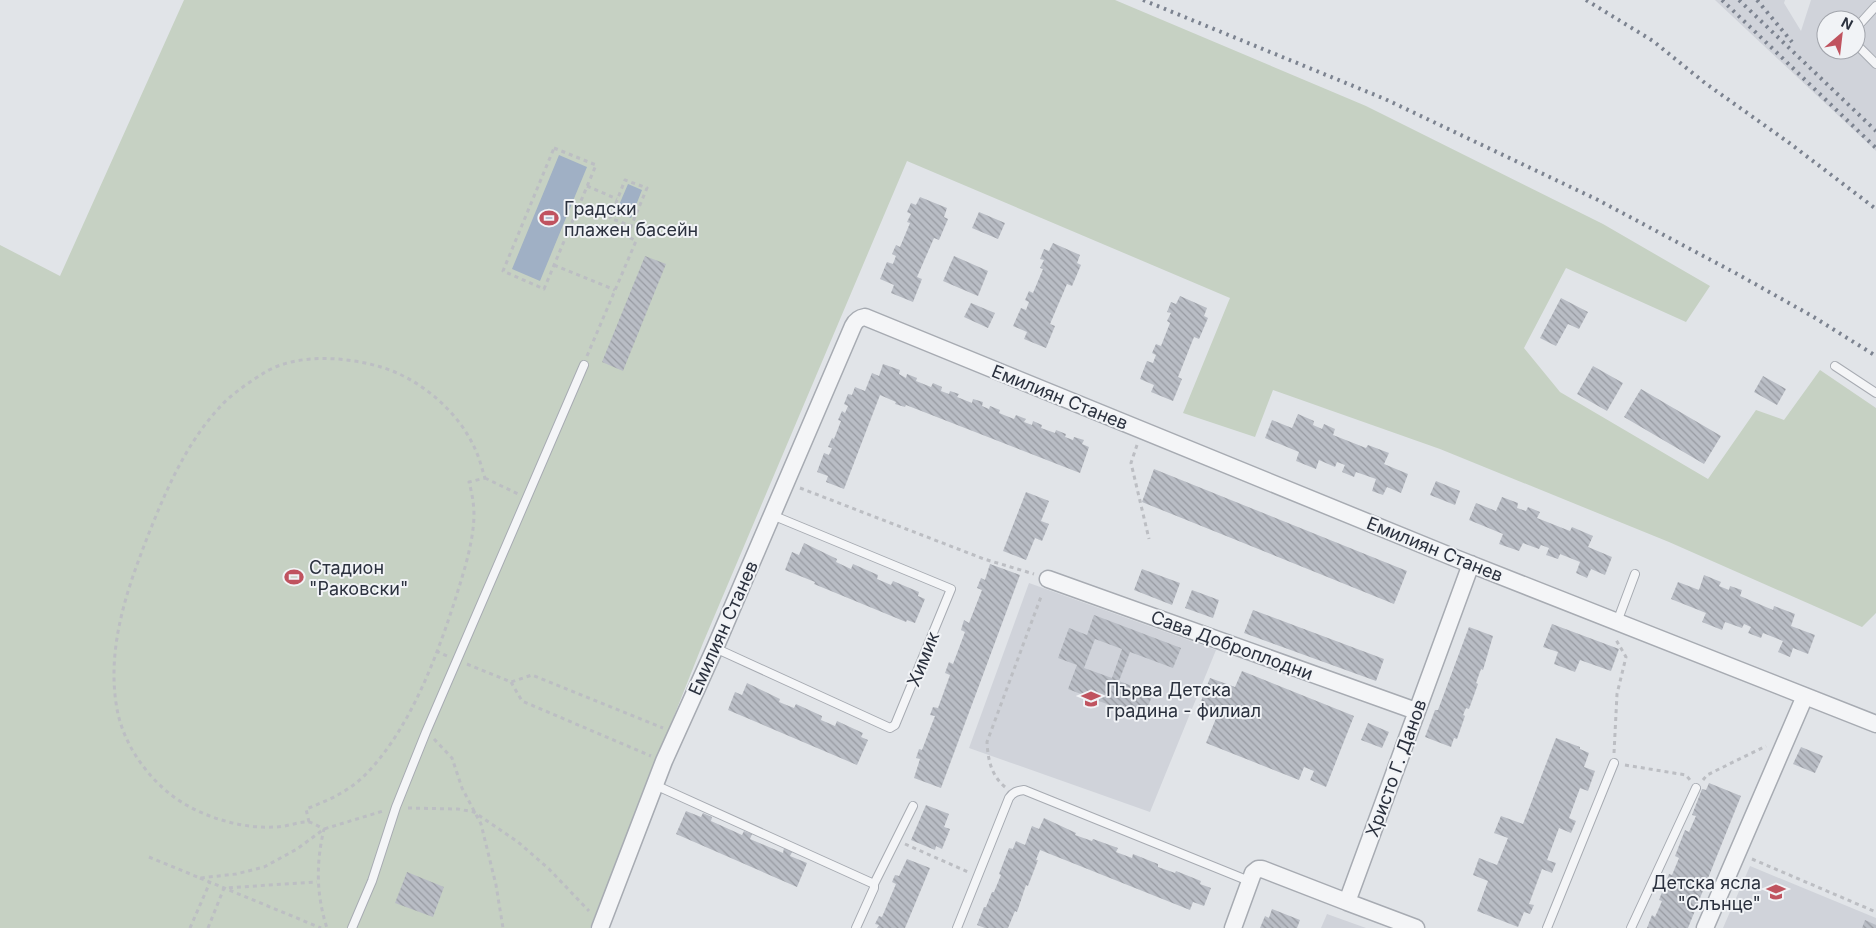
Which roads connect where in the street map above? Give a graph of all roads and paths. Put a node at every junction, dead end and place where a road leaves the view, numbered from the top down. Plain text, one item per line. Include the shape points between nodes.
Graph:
1 (1876, 6) edge
2 (1870, 13) junction
3 (1866, 17) edge
4 (1876, 20) edge
5 (1866, 54) edge
6 (1876, 64) edge
7 (587, 186) junction
8 (618, 199) junction
9 (631, 226) junction
10 (554, 265) junction
11 (615, 290) junction
12 (584, 365) joint
13 (1835, 366) dead end
14 (1876, 393) edge
15 (1142, 430) junction
16 (485, 478) junction
17 (785, 483) junction
18 (526, 498) junction
19 (772, 515) junction
20 (1150, 539) dead end
21 (1471, 564) junction
22 (1635, 574) dead end
23 (1048, 579) junction
24 (1610, 619) junction
25 (715, 648) junction
26 (436, 651) junction
27 (456, 659) junction
28 (511, 682) junction
29 (1804, 696) junction
30 (1416, 711) junction
31 (1876, 724) edge
32 (426, 732) junction
33 (676, 733) junction
34 (1788, 735) junction
35 (664, 761) junction
36 (1614, 763) junction
37 (655, 785) junction
38 (1696, 788) junction
39 (1013, 793) junction
40 (913, 806) dead end
41 (309, 822) junction
42 (896, 840) junction
43 (1737, 853) junction
44 (978, 876) junction
45 (200, 878) dead end
46 (1250, 881) junction
47 (210, 882) junction
48 (317, 882) junction
49 (874, 884) junction
50 (224, 888) junction
51 (1347, 902) junction
52 (1876, 912) edge
53 (604, 927) edge
54 (190, 928) edge
55 (208, 928) edge
56 (321, 928) edge
57 (327, 928) edge
58 (352, 928) edge
59 (503, 928) edge
60 (856, 928) edge
61 (957, 928) edge
62 (1233, 928) edge
63 (1416, 928) edge
64 (1547, 928) edge
65 (1631, 928) edge
66 (1705, 928) edge

1 - 2 lane
2 - 3 lane
2 - 4 lane
5 - 6 lane
7 - 8 path
7 - 10 path
7 - 10 path via 596,165 554,148 502,271 544,289
8 - 9 path via 610,218
8 - 9 path via 625,180 647,188
9 - 11 path via 627,236 636,241
10 - 11 path
11 - 12 path
12 - 18 lane
13 - 14 lane
15 - 17 street, Емилиян Станев via 866,317 856,320 853,326
15 - 20 path via 1131,463
15 - 21 street, Емилиян Станев
16 - 18 path
16 - 26 path via 469,482 474,517 470,544 460,585
16 - 41 path via 467,434 424,388 390,370 368,363 339,360 292,362 269,370 220,406 185,454 164,496 123,607 114,664 117,712 139,762 170,794 196,810 229,823 256,826
17 - 19 street, Емилиян Станев
17 - 23 path via 984,559
18 - 27 lane
19 - 25 street, Емилиян Станев
19 - 25 lane, Химик via 951,589 895,725 890,728
21 - 24 street, Емилиян Станев
21 - 30 street, Христо Г. Данов
22 - 24 lane
23 - 30 street, Сава Доброплодни
23 - 39 path via 987,742 988,761 999,781
24 - 29 street, Емилиян Станев
24 - 36 path via 1626,657 1617,694
25 - 33 street, Емилиян Станев
26 - 27 path
26 - 41 path via 413,705 383,754 349,788 306,809
27 - 28 path
27 - 32 lane
28 - 33 path via 532,675
28 - 35 path via 522,701
29 - 31 street, Емилиян Станев
29 - 34 street
30 - 51 street, Христо Г. Данов
32 - 58 lane
32 - 59 path via 452,758 462,788 481,824
33 - 35 street, Емилиян Станев
34 - 38 path via 1707,775
34 - 43 street
35 - 37 street, Емилиян Станев
36 - 38 path via 1686,775
36 - 64 lane
37 - 49 lane
37 - 53 street, Емилиян Станев
38 - 65 lane
39 - 44 lane
39 - 46 lane via 1024,790
40 - 42 lane
41 - 48 path via 324,829
42 - 44 path
42 - 49 lane
43 - 52 path
43 - 66 street
44 - 61 lane
45 - 47 path
46 - 51 street via 1255,871 1262,869
46 - 62 street
47 - 50 path
47 - 54 path
48 - 50 path
48 - 57 path
49 - 60 lane
50 - 55 path
50 - 56 path
51 - 63 street

